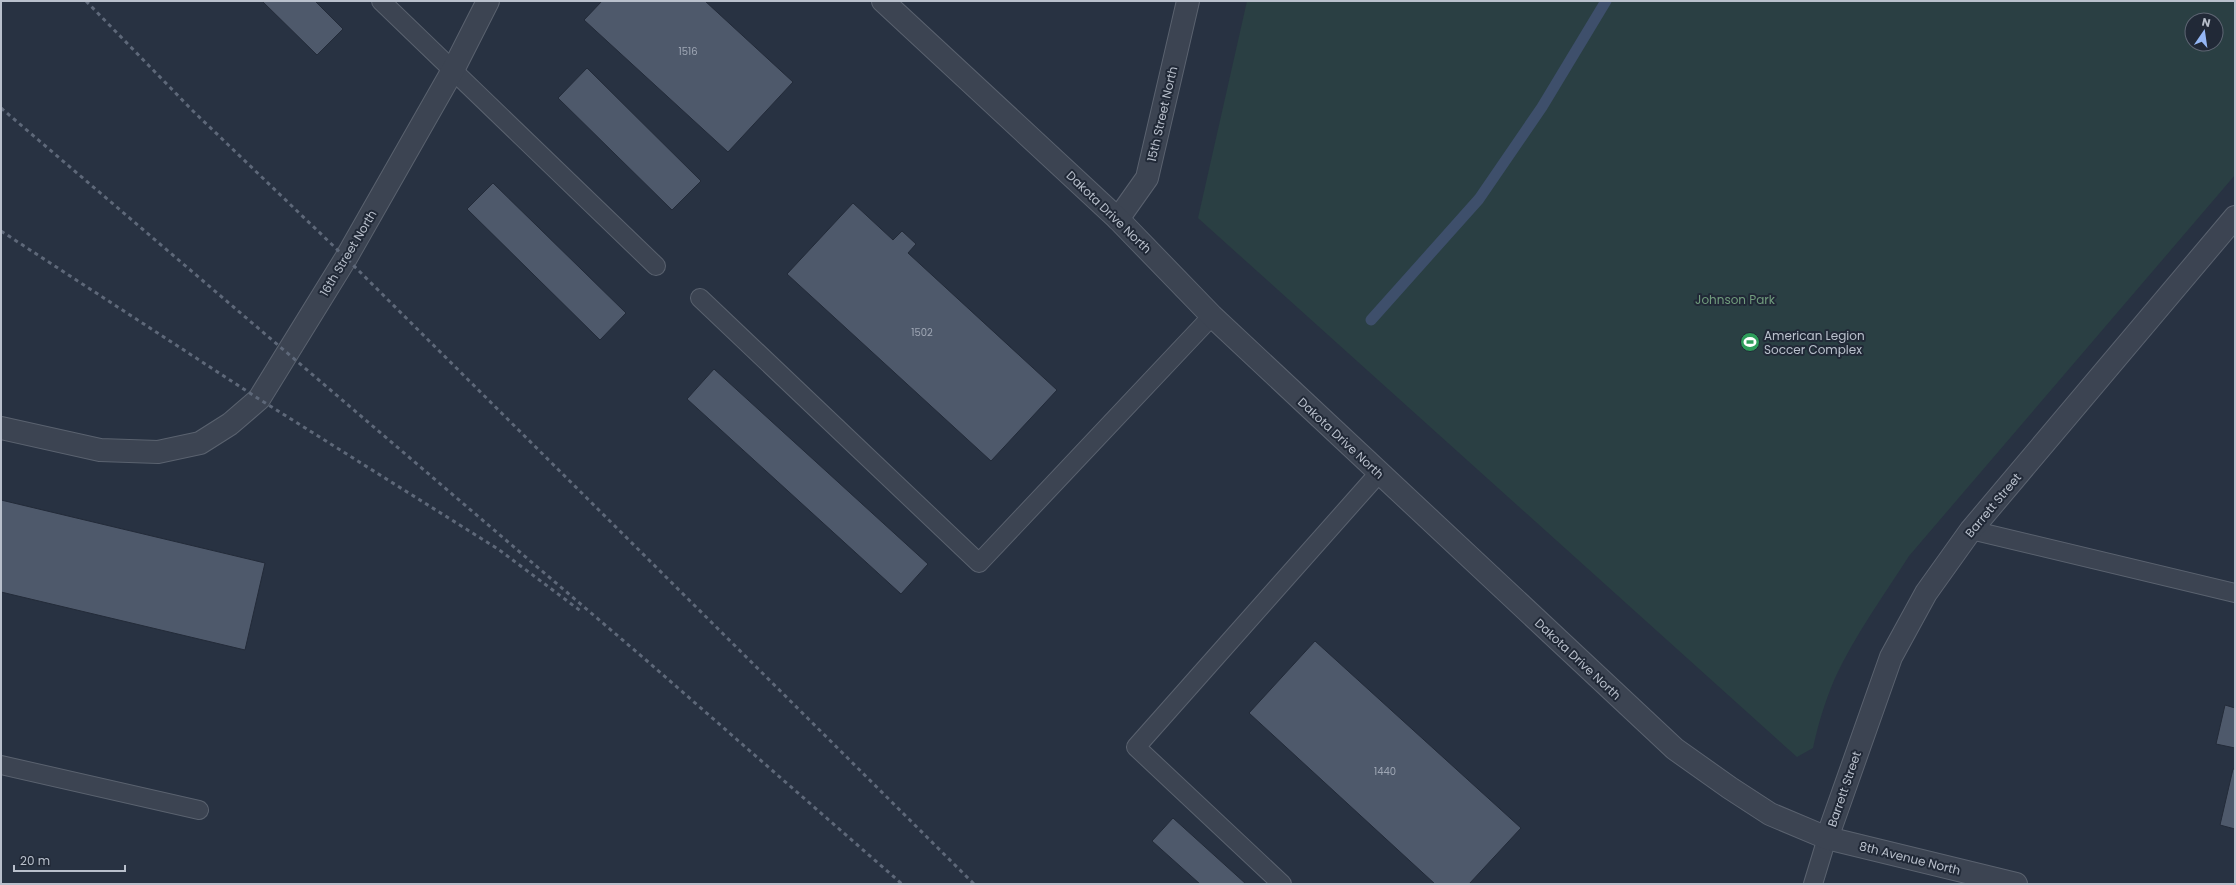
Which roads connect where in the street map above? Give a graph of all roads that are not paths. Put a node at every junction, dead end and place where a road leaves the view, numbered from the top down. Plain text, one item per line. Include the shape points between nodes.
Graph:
1 (381, 1) edge
2 (488, 1) edge
3 (883, 1) edge
4 (1188, 1) edge
5 (453, 70) junction
6 (2235, 217) edge
7 (1118, 219) junction
8 (656, 266) dead end
9 (700, 298) dead end
10 (1212, 316) junction
11 (1, 428) edge
12 (1379, 472) junction
13 (1971, 530) junction
14 (2235, 593) edge
15 (1, 765) edge
16 (199, 810) dead end
17 (1827, 838) junction
18 (1282, 884) edge
19 (1814, 884) edge
20 (2016, 884) edge

1 - 5 lane
2 - 5 street, 16th Street North
3 - 7 street, Dakota Drive North
4 - 7 street, 15th Street North via 1147,178
5 - 8 lane
5 - 11 street, 16th Street North via 346,258 259,399 230,424 200,443 158,452 100,450
6 - 13 street, Barrett Street
7 - 10 street, Dakota Drive North
9 - 10 lane via 979,563
10 - 12 street, Dakota Drive North
12 - 17 street, Dakota Drive North via 1674,750 1770,814
12 - 18 lane via 1136,747
13 - 14 lane
13 - 17 street, Barrett Street via 1926,593 1891,657
15 - 16 lane
17 - 19 lane
17 - 20 street, 8th Avenue North

